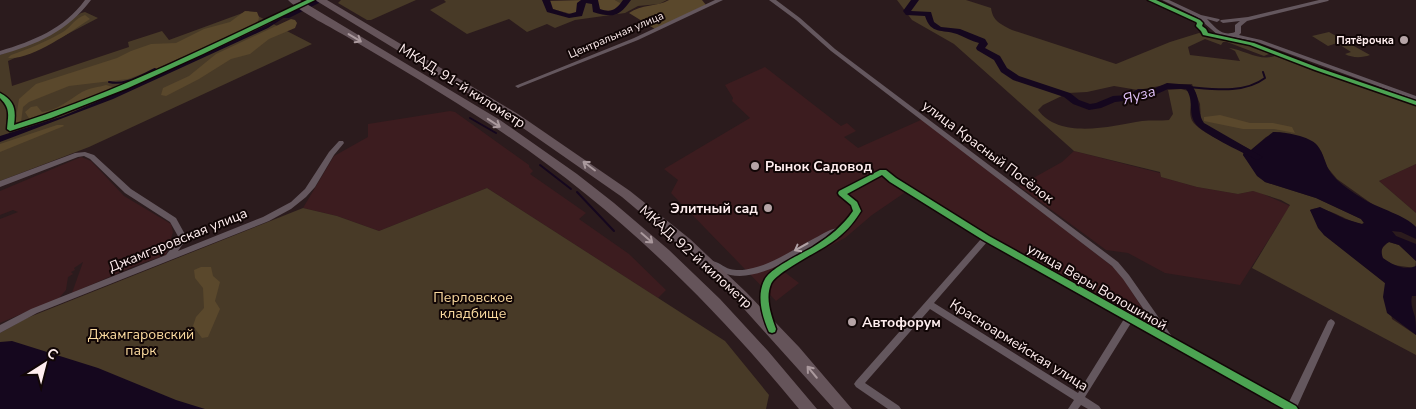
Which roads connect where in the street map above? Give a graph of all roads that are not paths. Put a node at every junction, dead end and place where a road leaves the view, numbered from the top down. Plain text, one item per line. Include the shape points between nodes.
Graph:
1 (88, 0) edge
2 (720, 0) edge
3 (772, 0) edge
4 (1165, 0) edge
5 (1326, 0) edge
6 (295, 2) edge
7 (324, 3) edge
8 (1199, 16) junction
9 (1248, 19) junction
10 (1220, 20) junction
11 (1208, 24) junction
12 (1238, 29) junction
13 (1232, 35) junction
14 (1259, 41) junction
15 (0, 53) edge
16 (518, 86) dead end
17 (1416, 98) edge
18 (341, 143) dead end
19 (0, 184) edge
20 (628, 195) joint
21 (610, 206) joint
22 (845, 227) junction
23 (183, 238) junction
24 (986, 238) junction
25 (687, 244) junction
26 (195, 246) junction
27 (168, 256) junction
28 (929, 304) junction
29 (1129, 319) junction
30 (1330, 323) dead end
31 (0, 329) edge
32 (772, 329) junction
33 (1170, 342) junction
34 (1079, 399) junction
35 (809, 409) edge
36 (844, 409) edge
37 (896, 409) edge
38 (1073, 409) edge
39 (1096, 409) edge
40 (1292, 409) edge

1 - 15 street via 49,34
2 - 16 street, Центральная улица via 636,39
3 - 33 street, улица Красный Посёлок via 1115,264
4 - 8 street
5 - 9 street
6 -> 21 highway, МКАД, 91-й километр via 510,133
20 -> 7 highway, МКАД, 91-й километр via 527,123
8 - 10 street
8 - 11 street
9 - 10 street
9 - 12 street via 1239,24
10 - 11 street
10 - 12 street
11 - 13 street via 1216,32
12 - 13 street via 1238,33
12 - 14 street
13 - 14 street
14 - 17 street
18 - 26 street, Джамгаровская улица via 308,191 298,200 266,219
19 - 23 street via 84,154 92,157 128,191 173,220
20 - 25 highway, МКАД, 92-й километр
21 -> 35 highway, МКАД, 92-й километр via 722,309
22 - 24 street, улица Веры Волошиной via 857,211 842,193 884,172
22 -> 25 street via 761,269 740,273 716,266
22 - 32 street via 825,244 769,279 765,286 764,305
23 - 26 street
23 - 27 street
24 - 28 street
24 - 29 street, улица Веры Волошиной
25 - 32 highway, МКАД, 92-й километр
26 - 27 street, Джамгаровская улица
27 - 31 street, Джамгаровская улица via 34,311
28 - 34 street, Красноармейская улица
28 - 37 street via 859,384
29 - 33 street, улица Веры Волошиной
29 - 34 street
30 - 40 street
36 -> 32 highway, МКАД, 92-й километр
33 - 40 street, улица Веры Волошиной
34 - 38 street
34 - 39 street, Красноармейская улица

